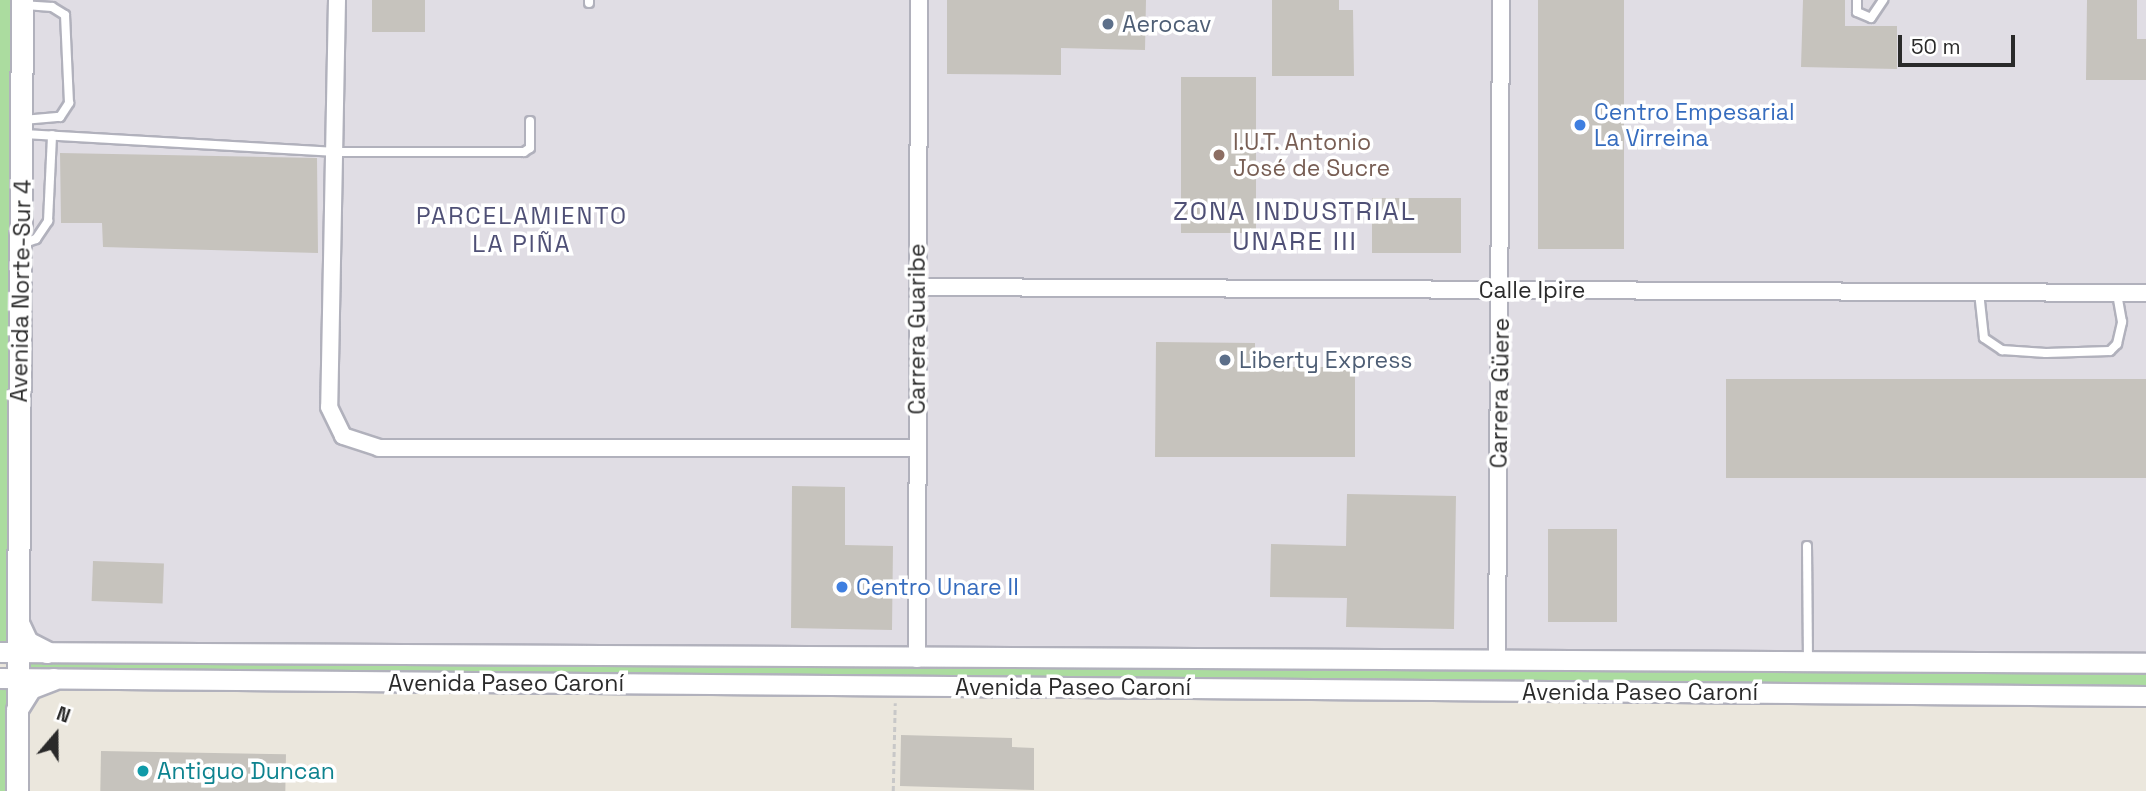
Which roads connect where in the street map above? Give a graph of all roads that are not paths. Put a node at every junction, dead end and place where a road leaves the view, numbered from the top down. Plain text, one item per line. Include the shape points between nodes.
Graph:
1 (337, 0) edge
2 (919, 0) edge
3 (1501, 0) edge
4 (1857, 0) edge
5 (1883, 0) edge
6 (22, 3) edge
7 (530, 121) dead end
8 (22, 127) junction
9 (52, 135) junction
10 (336, 152) junction
11 (21, 244) junction
12 (918, 287) junction
13 (1501, 290) junction
14 (1979, 292) junction
15 (2117, 293) junction
16 (2146, 293) edge
17 (916, 448) junction
18 (1808, 546) dead end
19 (18, 623) junction
20 (9, 652) edge
21 (47, 652) junction
22 (917, 659) junction
23 (1497, 660) junction
24 (1808, 662) junction
25 (2146, 663) edge
26 (9, 679) edge
27 (53, 679) junction
28 (2146, 696) edge
29 (17, 709) junction
30 (17, 791) edge

1 - 10 street
2 - 12 street, Carrera Guaribe
3 - 13 street, Carrera Güere
4 - 5 lane via 1857,12 1871,18 1878,14
6 - 8 main road, Avenida Norte-Sur 4
6 - 8 lane via 52,7 65,15 69,103 54,120
7 - 10 lane via 530,148 524,152
8 - 9 lane
8 - 11 main road, Avenida Norte-Sur 4
9 - 10 lane
9 - 11 lane via 48,221 36,239
10 - 17 street via 329,407 343,436 379,447
11 - 19 main road, Avenida Norte-Sur 4
12 - 13 street, Calle Ipire
12 - 17 street, Carrera Guaribe
13 - 14 street, Calle Ipire
13 - 23 street, Carrera Güere
14 - 15 street, Calle Ipire
14 - 15 lane via 1984,338 2002,350 2046,353 2110,351 2117,344 2122,322
15 - 16 street, Calle Ipire
17 - 22 street, Carrera Guaribe
18 - 24 lane
19 - 20 main road, Avenida Norte-Sur 4
19 - 21 main road via 27,642
20 - 21 street, Avenida Paseo Caroní
20 - 26 main road, Avenida Norte-Sur 4
21 - 22 street, Avenida Paseo Caroní
22 - 23 street, Avenida Paseo Caroní
23 - 24 street, Avenida Paseo Caroní
24 - 25 street, Avenida Paseo Caroní
26 - 27 street, Avenida Paseo Caroní
26 - 29 main road, Avenida Norte-Sur 4
27 - 28 street, Avenida Paseo Caroní
27 - 29 main road via 30,688
29 - 30 main road, Avenida Norte-Sur 4

